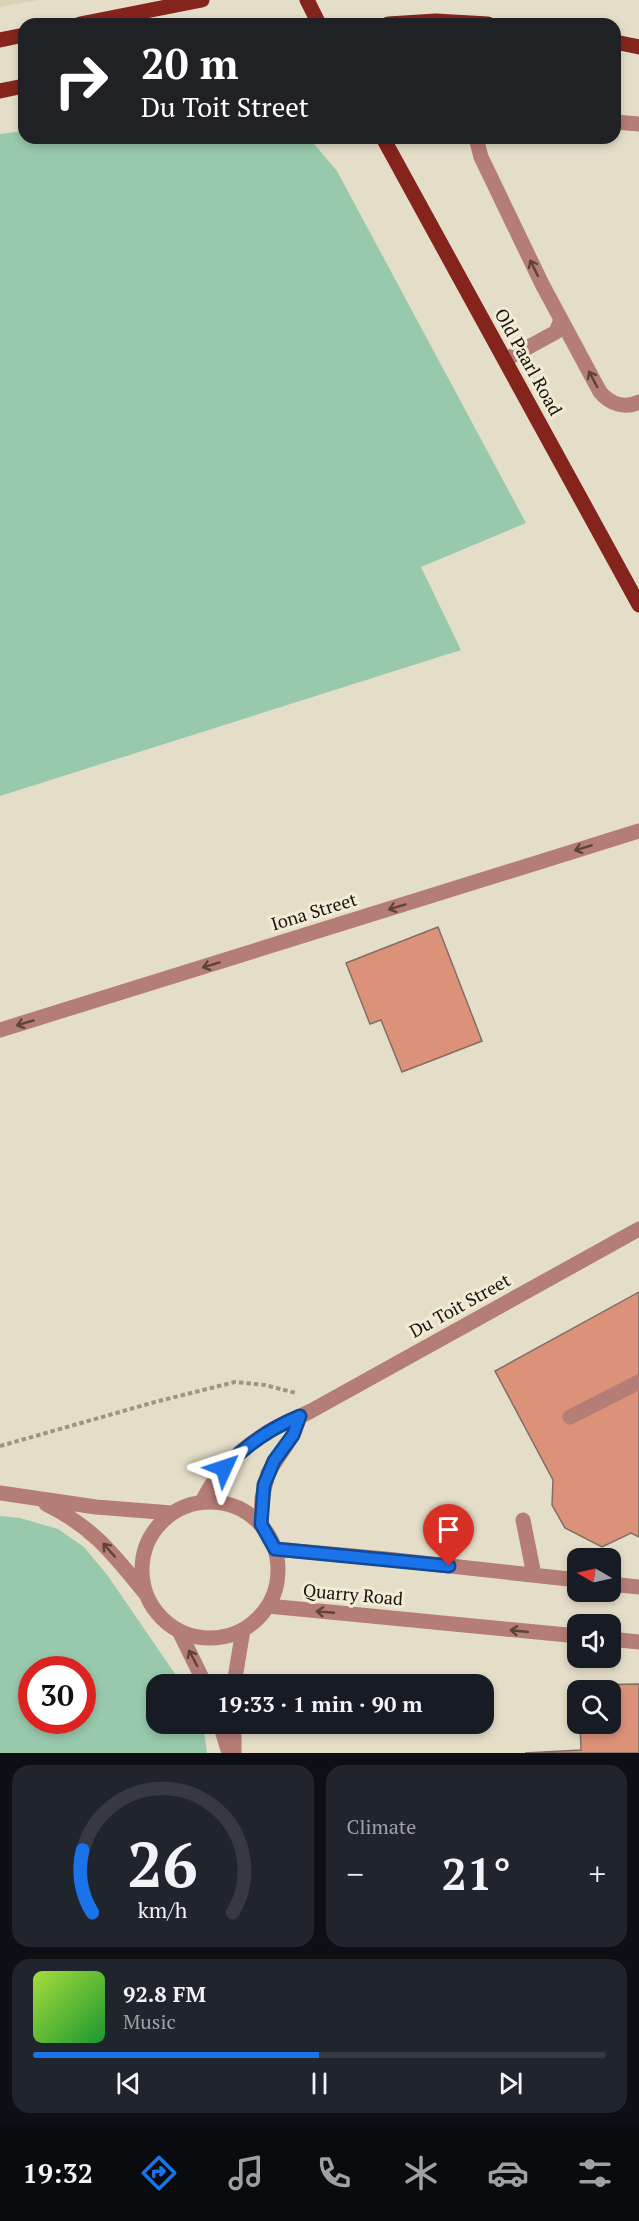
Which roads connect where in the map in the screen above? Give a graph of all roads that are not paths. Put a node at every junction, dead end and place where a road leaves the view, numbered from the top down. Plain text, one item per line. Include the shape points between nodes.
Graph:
1 (202, 0) edge
2 (307, 0) edge
3 (110, 18) edge
4 (316, 18) edge
5 (18, 36) edge
6 (0, 40) edge
7 (621, 43) edge
8 (639, 47) edge
9 (18, 87) edge
10 (0, 91) edge
11 (621, 122) edge
12 (639, 124) edge
13 (386, 144) edge
14 (478, 144) edge
15 (561, 320) junction
16 (505, 360) junction
17 (639, 402) edge
18 (639, 605) edge
19 (639, 831) edge
20 (0, 1030) edge
21 (639, 1229) edge
22 (639, 1382) edge
23 (300, 1416) junction
24 (570, 1417) dead end
25 (0, 1493) edge
26 (36, 1499) junction
27 (202, 1502) junction
28 (172, 1513) junction
29 (523, 1520) dead end
30 (261, 1524) junction
31 (275, 1549) junction
32 (534, 1575) junction
33 (567, 1579) edge
34 (621, 1585) edge
35 (639, 1587) edge
36 (147, 1596) junction
37 (268, 1606) junction
38 (243, 1630) junction
39 (179, 1631) junction
40 (567, 1635) edge
41 (621, 1641) edge
42 (639, 1642) edge
43 (200, 1674) edge
44 (236, 1674) edge
45 (223, 1734) edge
46 (234, 1734) edge
47 (229, 1753) edge
48 (234, 1753) edge

1 - 3 main road
2 - 4 main road
5 - 6 main road
7 - 8 main road
9 - 10 main road
11 - 12 street
13 - 16 main road, Old Paarl Road
15 -> 14 street
15 - 16 street via 556,332
17 -> 15 street via 623,405 605,398
16 - 18 main road, Old Paarl Road
19 -> 20 street, Iona Street
21 - 23 street, Du Toit Street
22 - 24 street
23 - 27 street, Du Toit Street via 273,1429 231,1461
23 - 30 street via 293,1435 268,1473
25 - 26 street
26 - 28 street
36 -> 26 street via 94,1534
27 - 28 street
27 - 30 street via 229,1504 245,1510
28 - 36 street via 155,1528 145,1550 142,1568
29 - 32 street
30 - 31 street
31 - 32 street
31 - 37 street via 279,1572
32 - 33 street
34 - 35 street
36 - 39 street via 160,1616
37 - 38 street
40 -> 37 street, Quarry Road
38 - 39 street via 212,1638
38 - 44 street
43 -> 39 street
41 - 42 street
45 - 47 street
46 - 48 street

